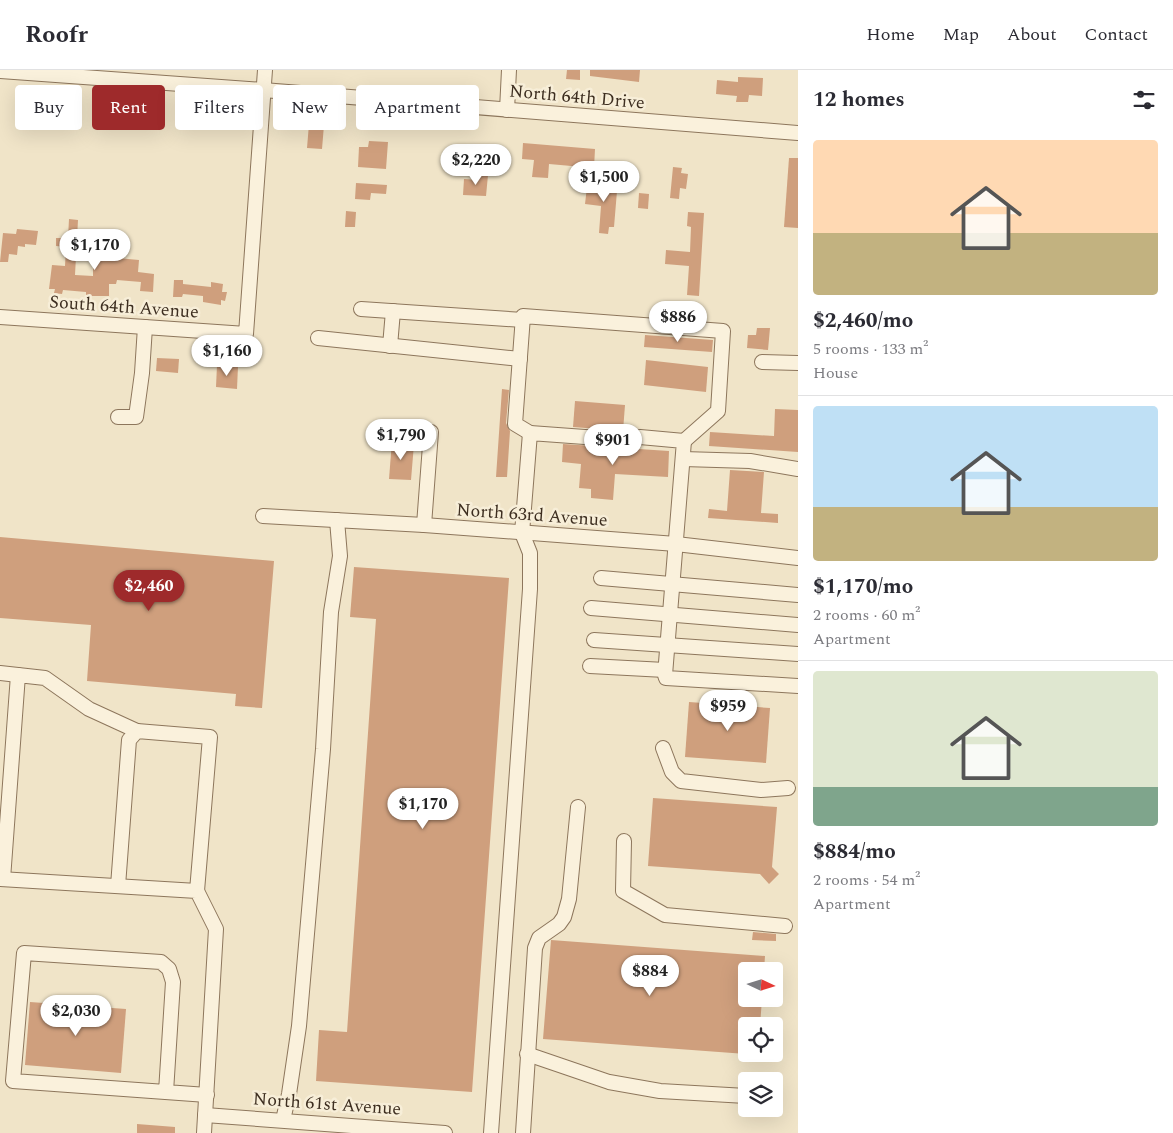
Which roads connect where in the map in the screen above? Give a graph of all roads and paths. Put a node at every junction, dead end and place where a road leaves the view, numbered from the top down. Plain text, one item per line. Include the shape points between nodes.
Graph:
1 (265, 70) edge
2 (510, 70) edge
3 (0, 71) edge
4 (77, 73) edge
5 (208, 85) edge
6 (263, 90) joint
7 (507, 110) junction
8 (260, 130) edge
9 (798, 133) edge
10 (360, 309) dead end
11 (393, 312) junction
12 (0, 316) edge
13 (523, 320) junction
14 (145, 327) junction
15 (318, 338) dead end
16 (390, 346) junction
17 (520, 358) junction
18 (762, 362) dead end
19 (798, 363) edge
20 (118, 417) dead end
21 (431, 432) dead end
22 (530, 433) junction
23 (684, 441) junction
24 (682, 459) junction
25 (798, 468) edge
26 (263, 516) dead end
27 (336, 520) junction
28 (424, 525) junction
29 (522, 533) junction
30 (676, 544) junction
31 (798, 558) edge
32 (601, 578) dead end
33 (672, 584) junction
34 (798, 595) edge
35 (591, 608) dead end
36 (670, 615) junction
37 (798, 625) edge
38 (594, 640) dead end
39 (668, 646) junction
40 (798, 654) edge
41 (590, 666) dead end
42 (665, 670) junction
43 (0, 673) edge
44 (18, 675) junction
45 (798, 686) edge
46 (137, 731) junction
47 (663, 748) dead end
48 (788, 788) dead end
49 (578, 807) dead end
50 (624, 841) dead end
51 (1, 879) edge
52 (118, 886) junction
53 (197, 891) junction
54 (785, 926) dead end
55 (528, 1054) junction
56 (166, 1092) junction
57 (206, 1096) junction
58 (738, 1096) edge
59 (205, 1115) junction
60 (283, 1120) junction
61 (204, 1133) edge
62 (445, 1133) edge
63 (491, 1133) edge
64 (523, 1133) edge

1 - 6 street
2 - 7 street
3 - 4 street, North 64th Drive
4 - 5 street, North 64th Drive
6 - 7 street, North 64th Drive
7 - 9 street, North 64th Drive
8 - 14 street, South 64th Avenue via 246,334
10 - 11 street
11 - 13 street
11 - 16 street
12 - 14 street, South 64th Avenue
13 - 17 street
13 - 23 street via 523,316 723,331 718,411
14 - 20 street via 136,417
15 - 16 street
16 - 17 street
17 - 22 street via 516,424
18 - 19 street
21 - 28 street
22 - 23 street
22 - 29 street
23 - 24 street
24 - 25 street via 750,461
24 - 30 street
26 - 27 street, North 63rd Avenue
27 - 28 street, North 63rd Avenue
27 - 60 street via 340,556 331,612 323,749 300,1016
28 - 29 street, North 63rd Avenue
29 - 30 street, North 63rd Avenue
29 - 63 street via 530,553 530,589
30 - 31 street, North 63rd Avenue
30 - 33 street
32 - 33 street
33 - 34 street
33 - 36 street
35 - 36 street
36 - 37 street
36 - 39 street
38 - 39 street
39 - 40 street
39 - 42 street
41 - 42 street
42 - 45 street via 666,678
43 - 44 street
44 - 46 street via 45,678 89,710
44 - 51 street
46 - 52 street via 129,740
46 - 53 street via 210,738
47 - 48 street via 672,772 681,781 761,790
49 - 55 street via 569,899 564,917 539,938 535,948
50 - 54 street via 623,891 665,915
51 - 52 street
52 - 53 street
53 - 57 street via 216,929
55 - 58 street via 609,1082 660,1091
55 - 64 street
56 - 56 street via 13,1081 24,953 161,962 169,968 173,982
56 - 57 street
57 - 59 street
59 - 60 street, North 61st Avenue
59 - 61 street
60 - 62 street, North 61st Avenue

